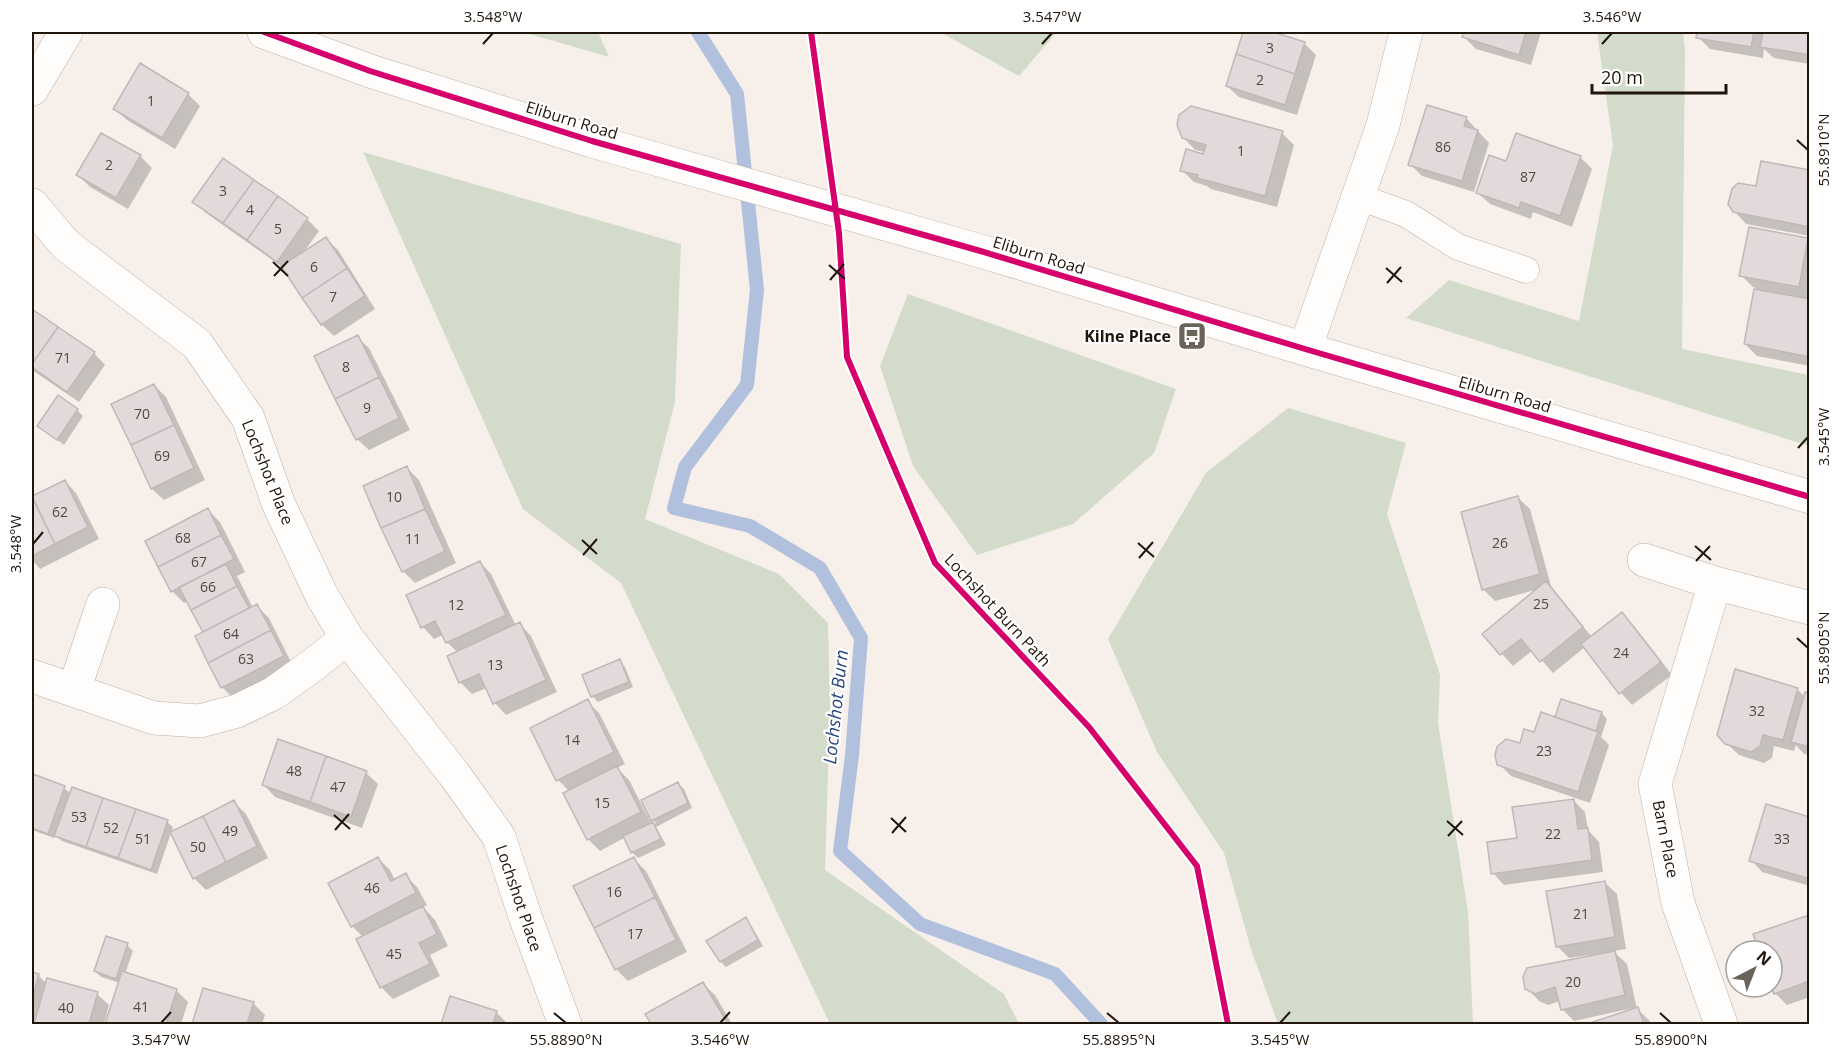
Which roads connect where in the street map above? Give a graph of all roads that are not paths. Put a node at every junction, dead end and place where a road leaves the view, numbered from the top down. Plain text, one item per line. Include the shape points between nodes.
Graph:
1 (66, 32) edge
2 (264, 32) edge
3 (1406, 32) edge
4 (32, 89) edge
5 (1359, 197) junction
6 (32, 205) edge
7 (1526, 270) dead end
8 (1305, 349) junction
9 (1809, 497) edge
10 (1644, 560) dead end
11 (1715, 583) junction
12 (104, 604) dead end
13 (1809, 608) edge
14 (347, 638) junction
15 (32, 676) edge
16 (74, 690) junction
17 (565, 1024) edge
18 (1721, 1024) edge

1 - 4 street
2 - 8 street, Eliburn Road via 370,72 592,141 977,250
3 - 5 street via 1383,125
5 - 7 lane via 1406,214 1458,247
5 - 8 street
6 - 14 street, Lochshot Place via 66,245 197,344 248,418 279,505 322,596
8 - 9 street, Eliburn Road
10 - 11 street
11 - 13 street
11 - 18 street, Barn Place via 1655,784 1678,903
12 - 16 street
14 - 16 street via 274,693 237,711 200,721 154,718
14 - 17 street, Lochshot Place via 499,837
15 - 16 street

